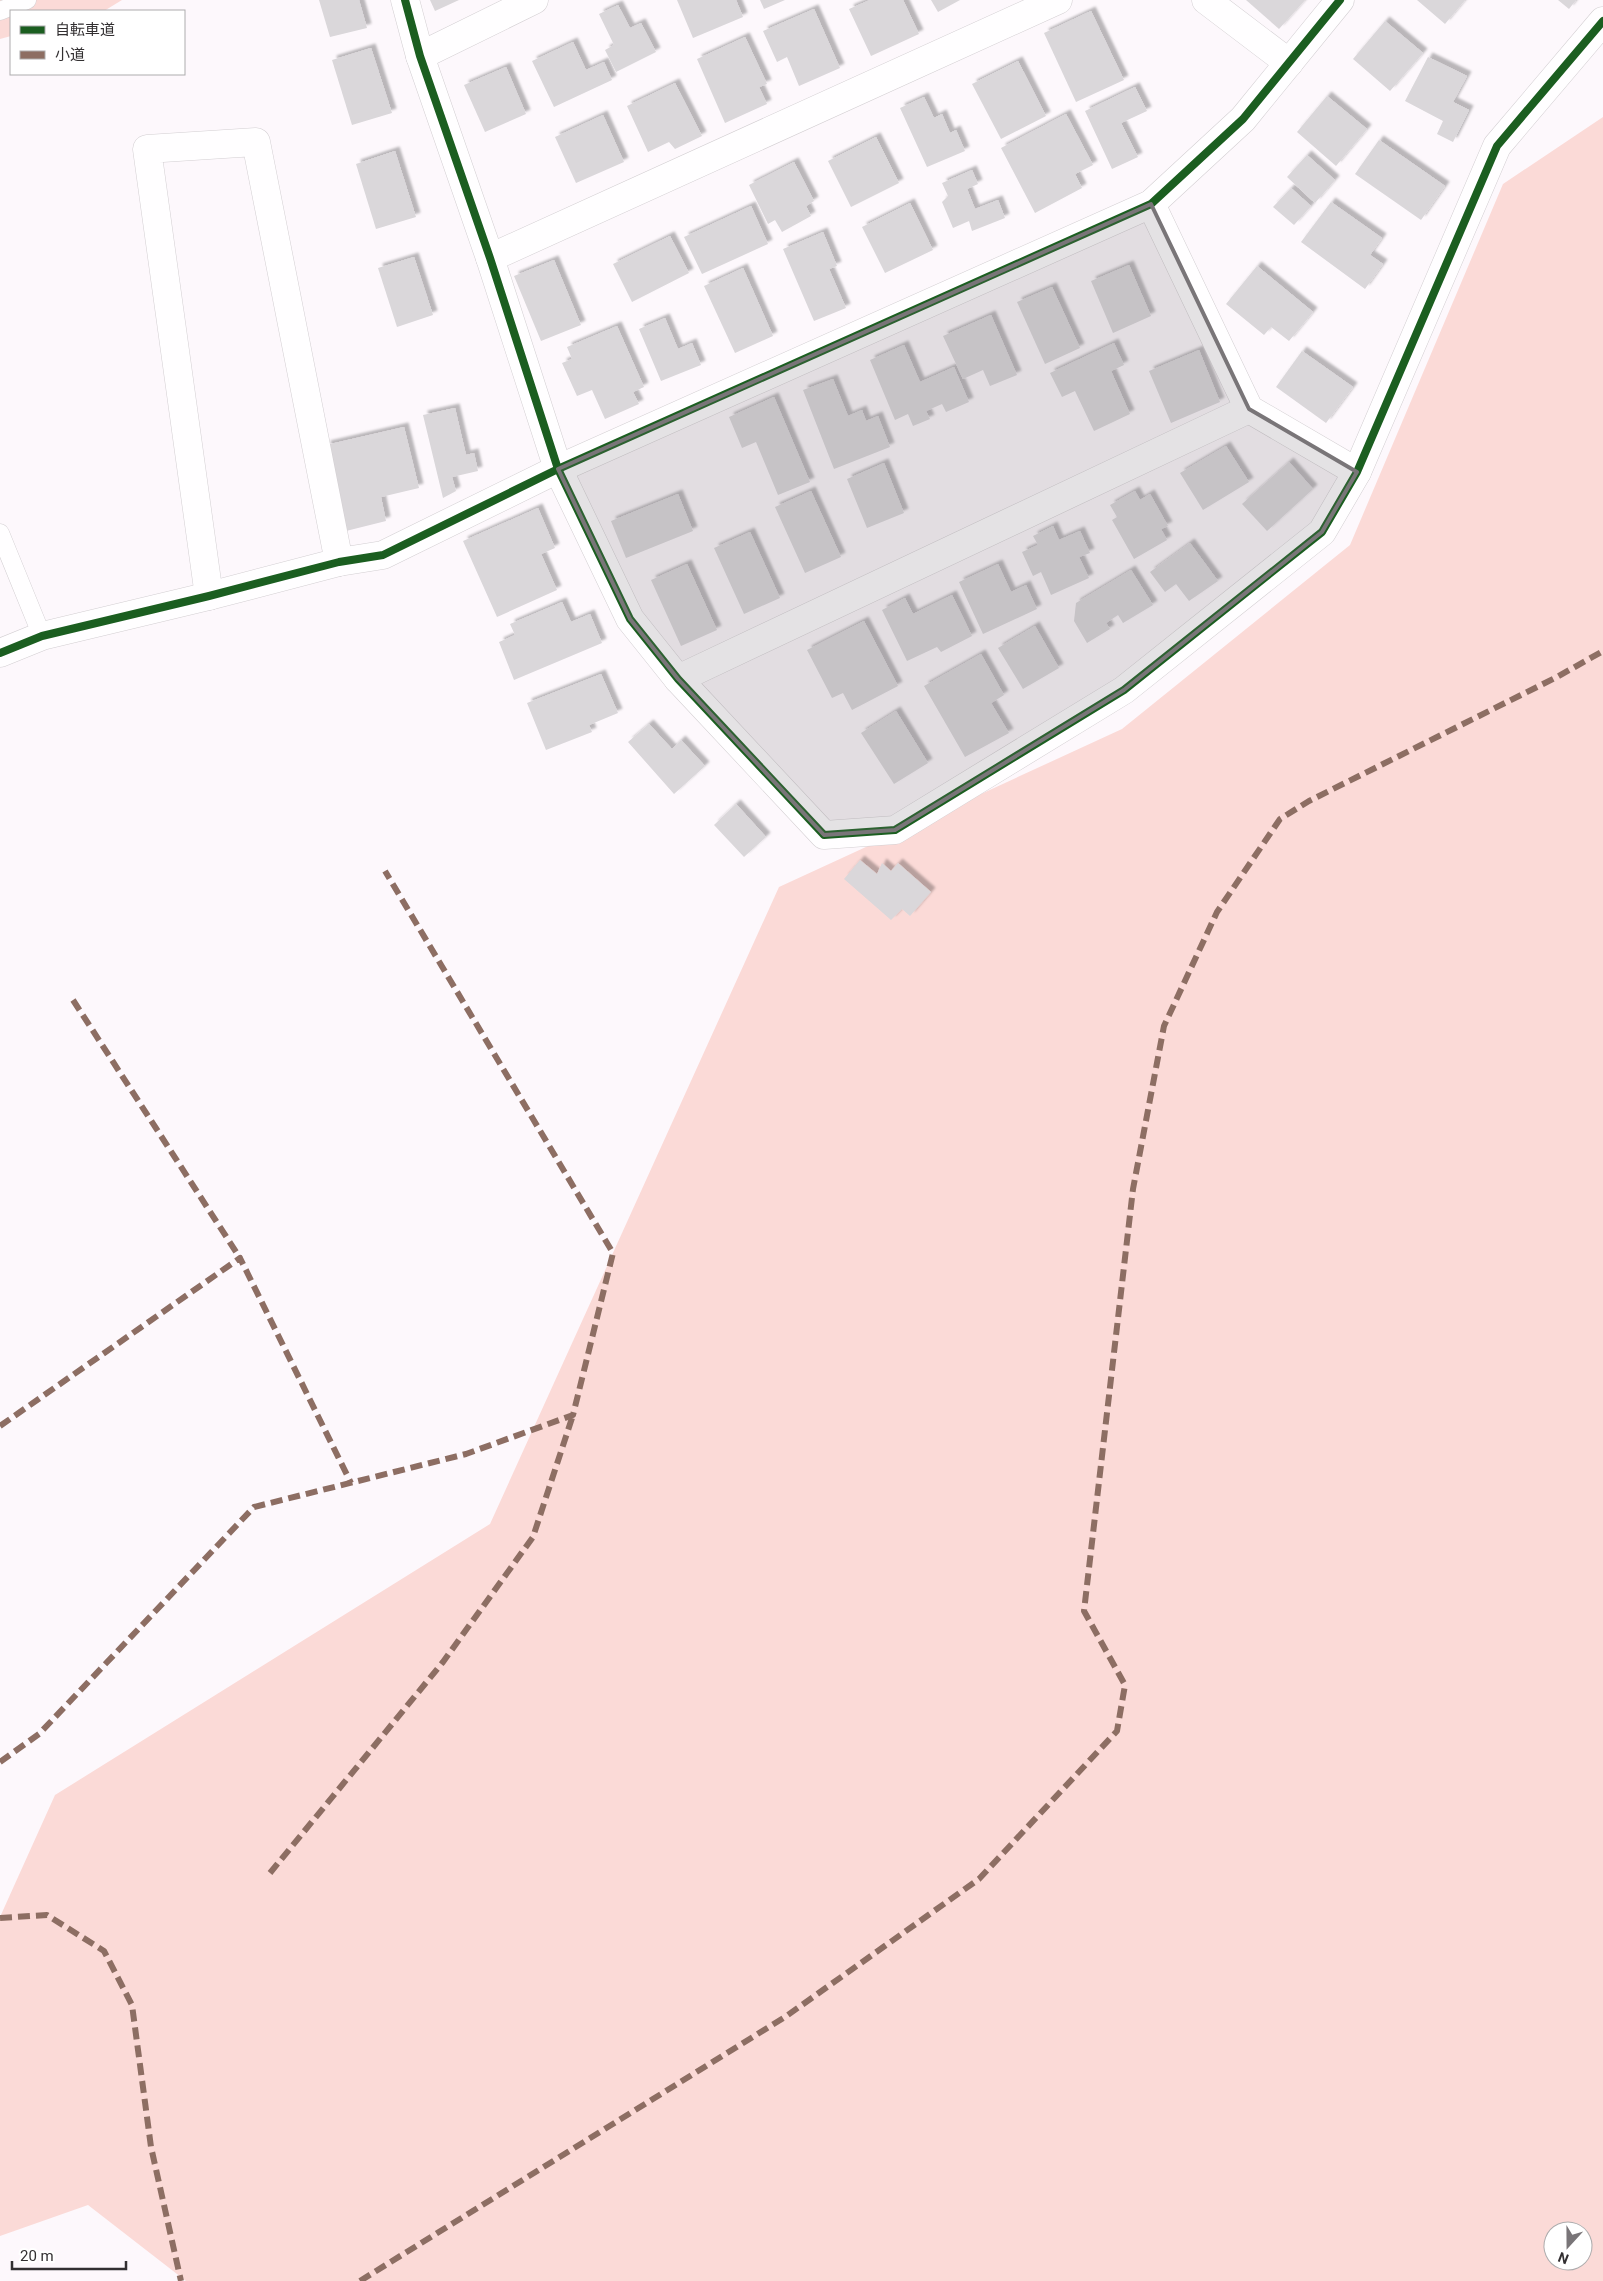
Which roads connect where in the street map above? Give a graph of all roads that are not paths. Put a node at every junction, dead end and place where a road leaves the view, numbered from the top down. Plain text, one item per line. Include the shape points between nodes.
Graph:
1 (27, 0) edge
2 (404, 0) edge
3 (534, 0) edge
4 (1058, 0) edge
5 (1206, 0) edge
6 (1340, 0) edge
7 (0, 11) edge
8 (1603, 21) edge
9 (420, 56) junction
10 (1289, 63) junction
11 (1151, 204) junction
12 (490, 258) junction
13 (1249, 410) junction
14 (558, 469) junction
15 (1357, 472) junction
16 (0, 533) edge
17 (338, 562) junction
18 (209, 596) junction
19 (42, 636) junction
20 (0, 653) edge
21 (678, 678) junction

1 - 7 lane
2 - 9 street
3 - 9 street
4 - 12 street
5 - 10 street
6 - 10 street
8 - 15 street via 1497,146
9 - 12 street
10 - 11 street via 1243,119
11 - 13 street
11 - 14 street
12 - 14 street
13 - 15 street
13 - 21 street
14 - 17 street via 383,555
14 - 21 street via 630,619
15 - 21 street via 1322,532 1124,690 895,830 824,835
16 - 19 lane
17 - 18 street
17 - 18 street via 256,142 147,149
18 - 19 street
19 - 20 street

